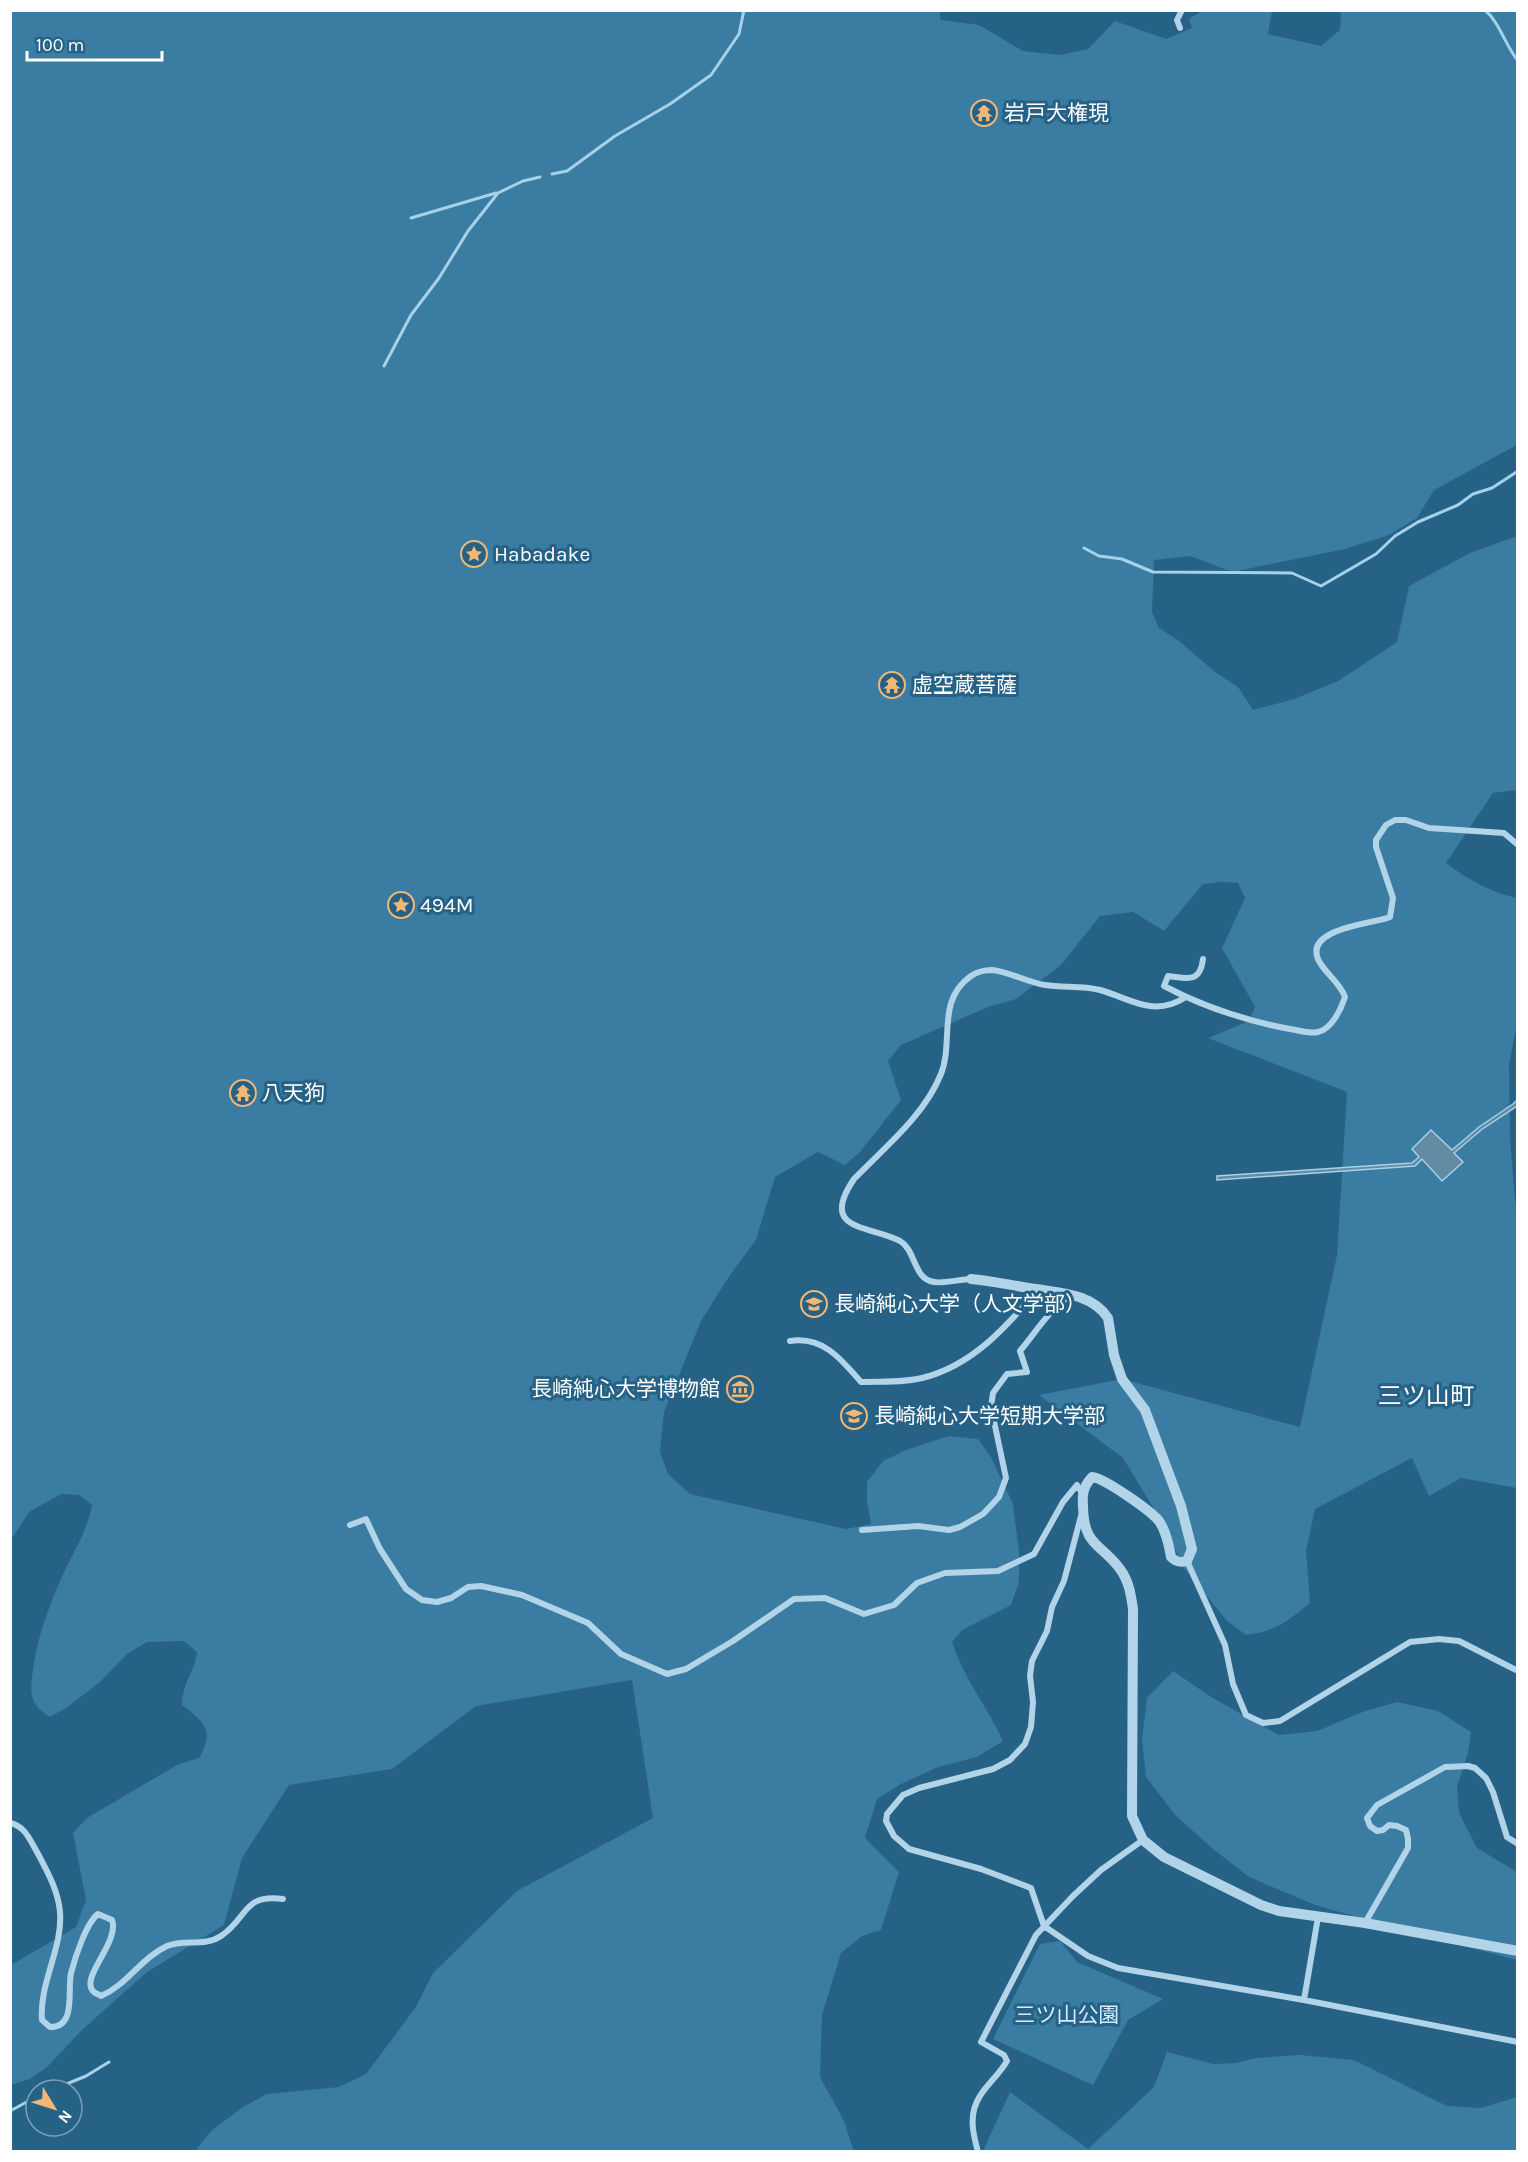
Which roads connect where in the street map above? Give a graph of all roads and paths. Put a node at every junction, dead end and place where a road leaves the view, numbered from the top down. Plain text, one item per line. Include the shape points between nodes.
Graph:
1 (1182, 10) edge
2 (1180, 28) dead end
3 (1518, 845) edge
4 (1203, 959) dead end
5 (1186, 997) junction
6 (971, 1279) joint
7 (1038, 1290) junction
8 (1072, 1295) junction
9 (790, 1341) dead end
10 (1083, 1493) junction
11 (1083, 1510) junction
12 (350, 1525) dead end
13 (862, 1530) dead end
14 (1187, 1561) junction
15 (1518, 1671) edge
16 (10, 1823) edge
17 (1143, 1840) junction
18 (1518, 1844) edge
19 (283, 1899) dead end
20 (1318, 1917) junction
21 (1365, 1923) junction
22 (1044, 1926) junction
23 (1518, 1951) edge
24 (1304, 2000) junction
25 (1518, 2042) edge
26 (978, 2151) edge

1 - 2 street
3 - 5 street via 1504,833 1429,828 1406,820 1386,825 1376,840 1376,848 1393,898 1390,917 1336,930 1321,939 1317,957 1345,997 1335,1018 1318,1032 1256,1022
4 - 5 street via 1202,970 1196,977 1168,976 1165,981 1164,986
5 - 6 street via 1170,1005 1149,1008 1098,989 1045,985 991,970 978,972 960,987 946,1018 946,1058 941,1075 916,1115 854,1179 842,1206 849,1222 905,1245 921,1275 933,1282
6 - 7 street
7 - 8 street
7 - 9 street via 1004,1329 968,1358 920,1379 861,1382 833,1351 801,1339
8 - 13 street via 1045,1319 1020,1351 1027,1372 1006,1374 993,1393 994,1428 1006,1478 999,1497 982,1514 949,1530 918,1526
8 - 14 street via 1097,1306 1108,1318 1122,1379 1145,1410 1181,1506 1192,1549
10 - 11 street
10 - 12 street via 1077,1485 1034,1554 998,1571 945,1573 917,1583 894,1605 864,1614 825,1598 794,1599 686,1669 668,1674 621,1654 588,1623 522,1595 481,1586 468,1587 437,1602 422,1600 406,1589 366,1519
10 - 14 street via 1092,1477 1117,1489 1160,1522 1171,1557
11 - 17 street via 1088,1535 1120,1568 1129,1587 1133,1609 1132,1815
11 - 22 street via 1064,1581 1032,1661 1031,1727 1025,1744 1010,1760 993,1769 903,1795 886,1821 894,1836 909,1849 1031,1888
14 - 15 street via 1225,1645 1239,1701 1246,1715 1256,1722 1280,1721 1410,1642 1459,1641
16 - 19 street via 20,1826 27,1835 57,1896 58,1937 41,2004 42,2020 50,2027 65,2021 71,1974 86,1933 99,1914 112,1920 115,1927 91,1977 93,1991 101,1996 168,1945 219,1937 257,1900
17 - 20 street via 1164,1857 1261,1905
17 - 22 street via 1101,1870
18 - 21 street via 1507,1837 1486,1779 1475,1768 1445,1767 1377,1804 1367,1818 1377,1831 1389,1825 1406,1830 1408,1848
20 - 21 street
20 - 24 street
21 - 23 street
22 - 24 street via 1088,1956 1118,1968
22 - 26 street via 981,2042 1004,2055 1006,2061 979,2096 973,2113 972,2130
24 - 25 street

